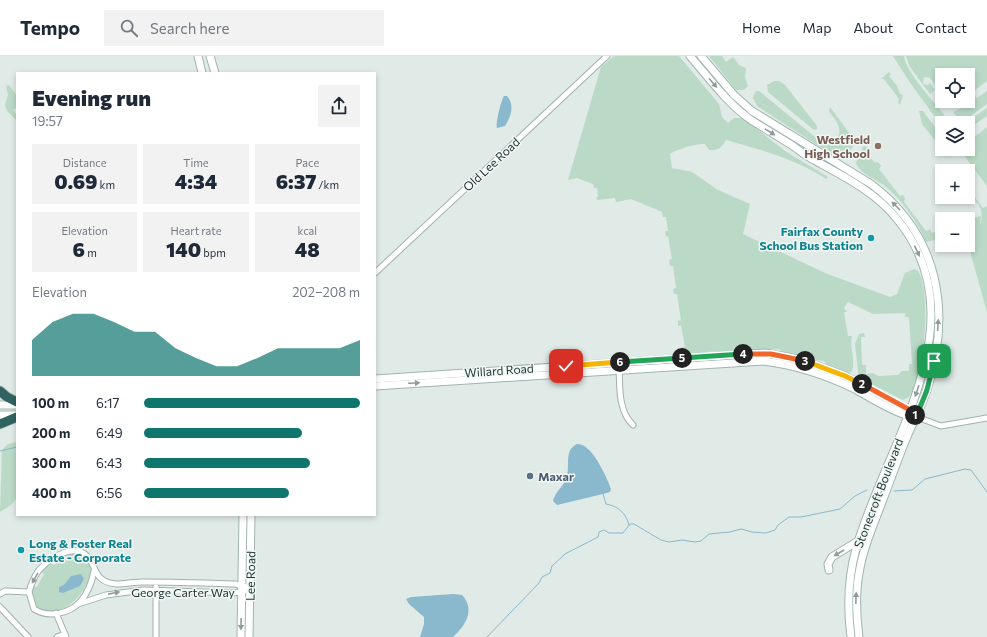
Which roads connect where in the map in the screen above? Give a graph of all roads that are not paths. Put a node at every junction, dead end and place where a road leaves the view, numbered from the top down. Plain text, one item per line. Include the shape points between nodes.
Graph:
1 (198, 56) edge
2 (210, 56) edge
3 (607, 56) edge
4 (690, 56) edge
5 (701, 56) edge
6 (202, 72) edge
7 (216, 72) edge
8 (376, 271) edge
9 (619, 362) junction
10 (619, 370) junction
11 (376, 379) edge
12 (376, 386) edge
13 (0, 391) edge
14 (16, 402) edge
15 (0, 405) edge
16 (16, 405) edge
17 (909, 413) junction
18 (0, 415) edge
19 (16, 416) edge
20 (16, 416) edge
21 (916, 417) junction
22 (987, 418) edge
23 (0, 424) edge
24 (633, 425) dead end
25 (243, 516) edge
26 (251, 516) edge
27 (858, 541) junction
28 (829, 570) dead end
29 (94, 571) junction
30 (156, 582) junction
31 (242, 588) junction
32 (250, 588) junction
33 (156, 589) junction
34 (29, 592) junction
35 (0, 594) edge
36 (77, 604) junction
37 (0, 608) edge
38 (56, 613) junction
39 (65, 635) edge
40 (28, 637) edge
41 (57, 637) edge
42 (156, 637) edge
43 (241, 637) edge
44 (249, 637) edge
45 (851, 637) edge
46 (859, 637) edge

1 - 6 main road
2 - 7 main road
3 - 8 street, Old Lee Road
4 -> 17 main road, Stonecroft Boulevard via 738,110 875,197 897,219 909,236 926,273 931,317 926,363
21 -> 5 main road, Stonecroft Boulevard via 930,377 939,318 934,274 918,235 882,192 752,111
9 - 10 street
9 - 11 main road, Willard Road
9 - 17 main road, Willard Road via 749,353 783,356 816,364 845,376
12 -> 10 main road, Willard Road
10 - 17 main road, Willard Road via 750,361 782,363 813,371
10 - 24 street via 622,408
13 - 14 highway
15 - 16 main road
17 - 21 main road, Willard Road
17 - 27 main road, Stonecroft Boulevard
18 - 19 main road
20 - 23 highway
21 - 22 street via 941,426
46 -> 21 main road, Stonecroft Boulevard via 856,602 861,560
25 - 31 main road, Lee Road
26 - 32 main road, Lee Road
27 -> 28 main road via 832,557 828,564
27 - 45 main road, Stonecroft Boulevard via 849,588
29 - 30 street, George Carter Way via 115,584
29 -> 34 street, George Carter Way via 86,555 77,551 68,552 51,560 39,571
29 - 36 street via 87,591
30 - 31 street, George Carter Way
30 - 33 street
31 - 32 street, George Carter Way
31 - 33 street, George Carter Way
31 -> 43 main road, Lee Road
32 - 44 main road, Lee Road
36 -> 33 street, George Carter Way via 117,592
33 - 42 street
34 - 35 street via 5,591
34 - 38 street via 34,609 44,614
36 - 38 street, George Carter Way
37 - 40 street
38 - 39 street
39 - 41 street

